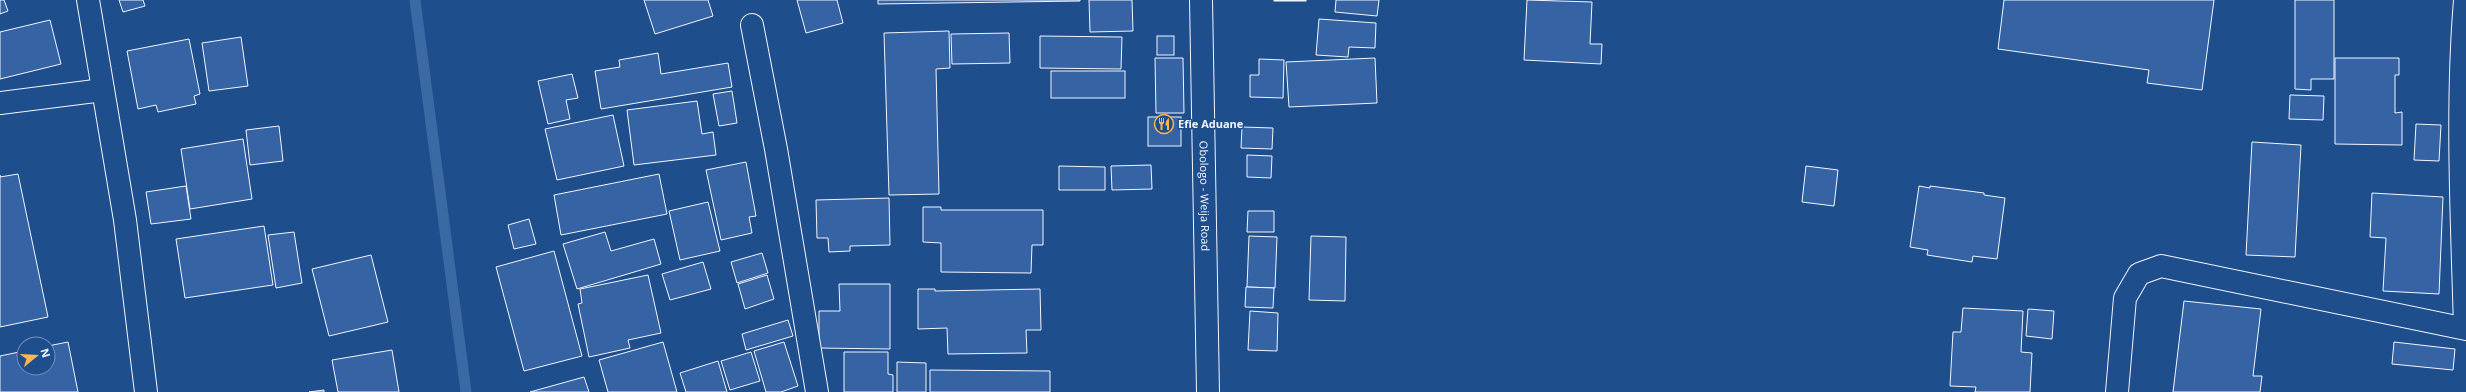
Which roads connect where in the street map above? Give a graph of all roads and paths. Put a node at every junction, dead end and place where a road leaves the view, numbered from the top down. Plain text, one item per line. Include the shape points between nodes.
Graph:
1 (88, 0) edge
2 (1201, 0) edge
3 (2465, 0) edge
4 (752, 25) dead end
5 (103, 90) junction
6 (0, 103) edge
7 (2465, 328) edge
8 (146, 392) edge
9 (816, 392) edge
10 (1208, 392) edge
11 (2117, 392) edge

1 - 5 street
2 - 10 street, Obologo - Weija Road
3 - 7 street via 2460,64 2460,142
4 - 9 street via 776,149
5 - 6 street
5 - 8 street via 125,220
7 - 11 street via 2161,266 2139,274 2125,298

